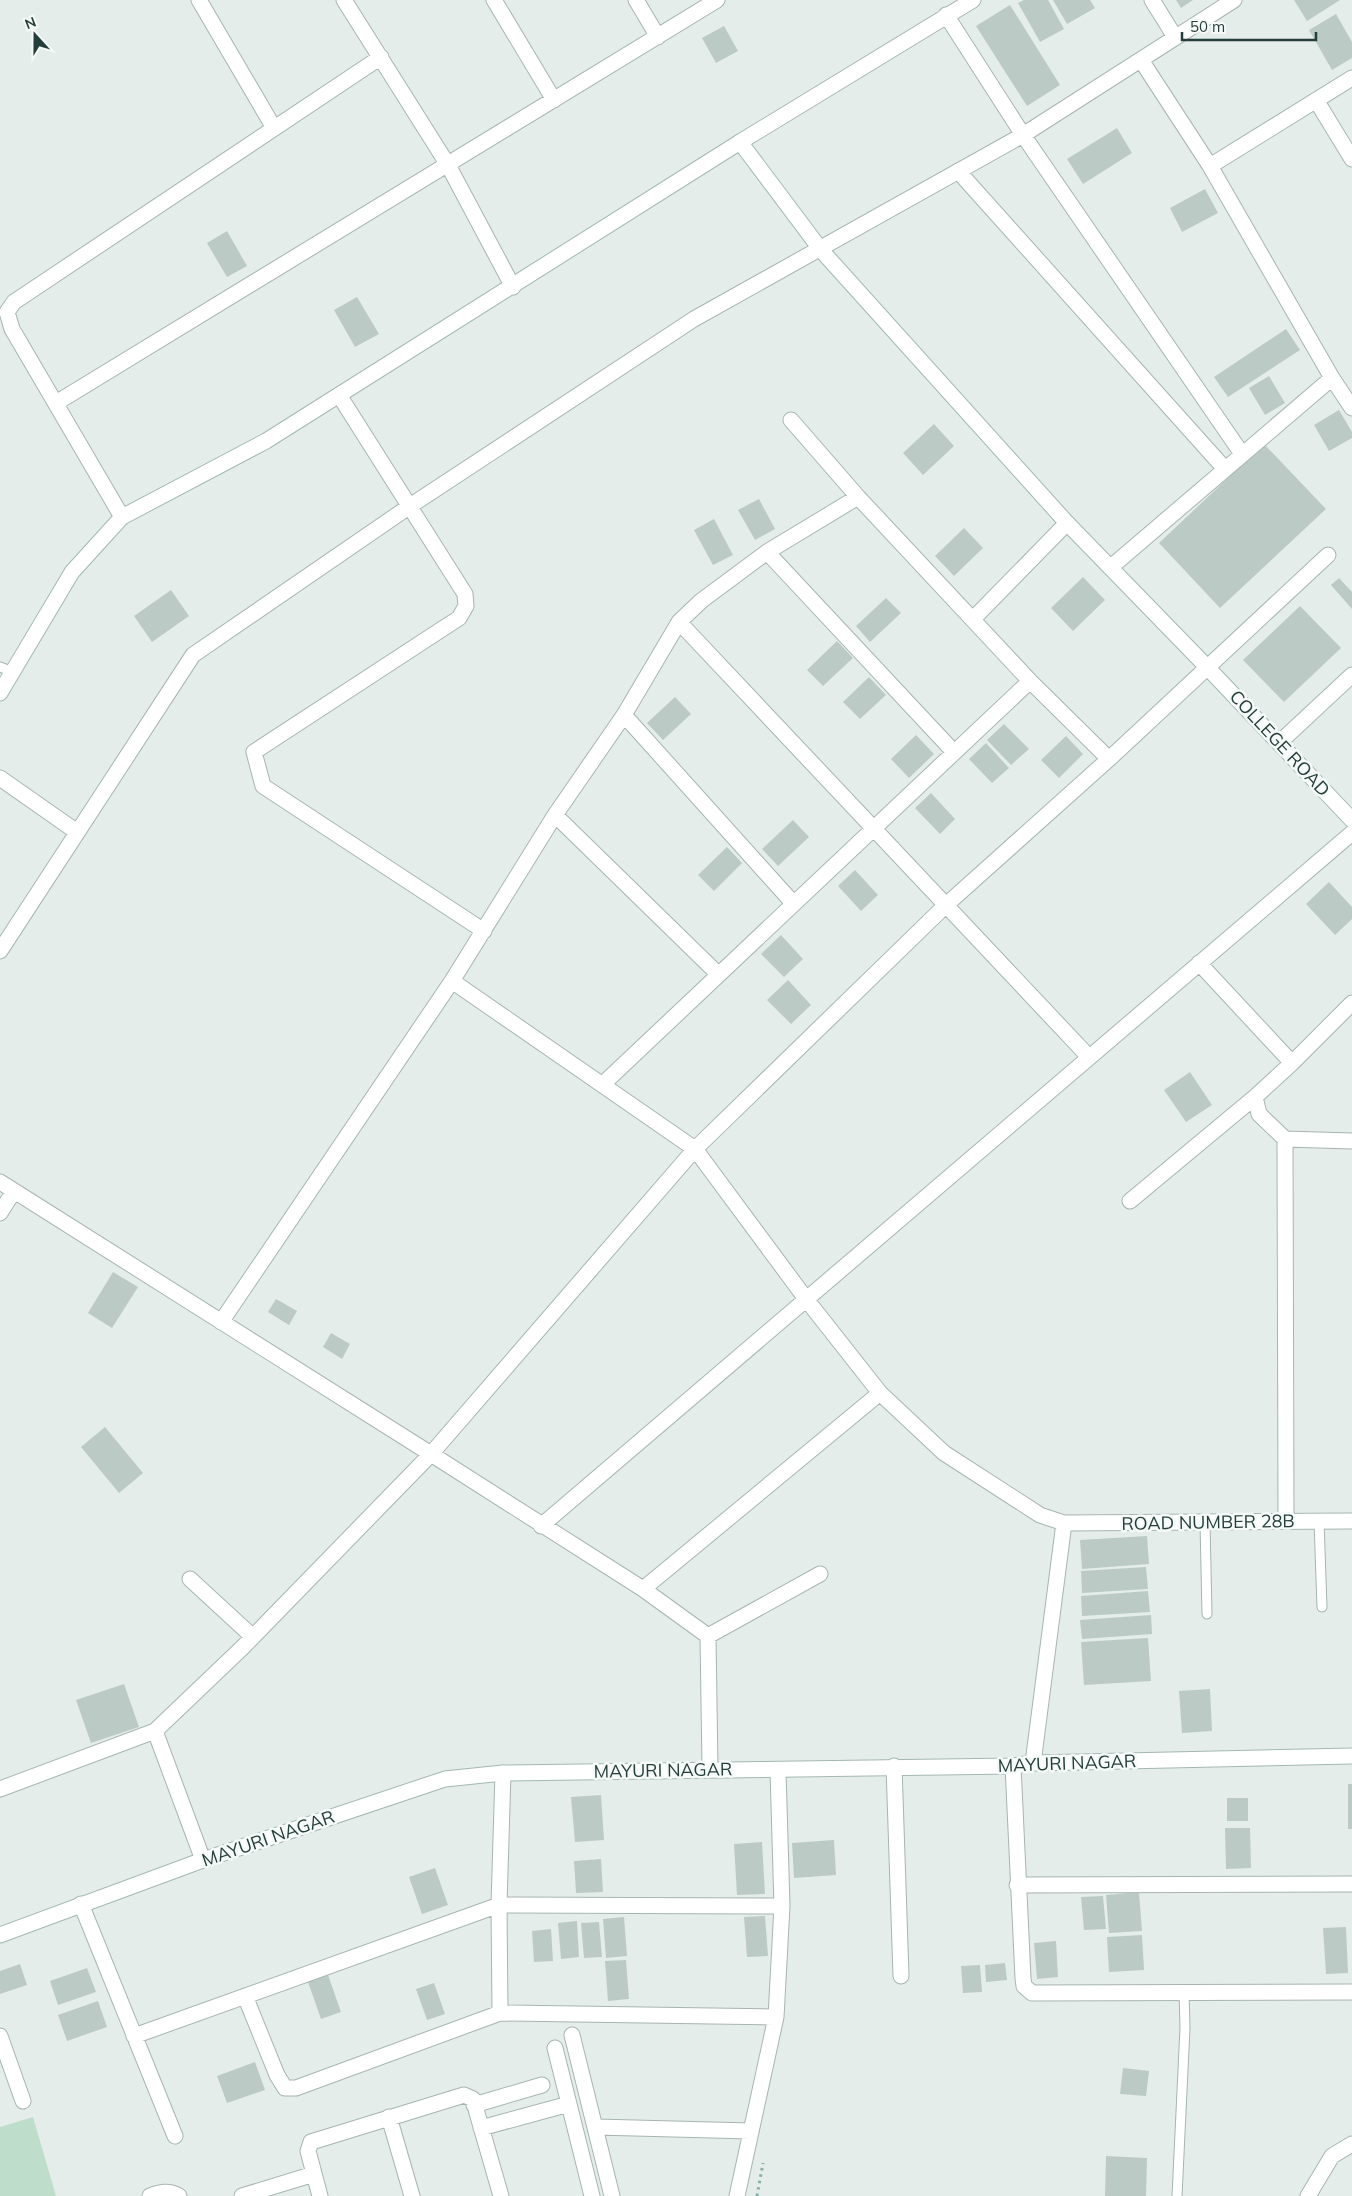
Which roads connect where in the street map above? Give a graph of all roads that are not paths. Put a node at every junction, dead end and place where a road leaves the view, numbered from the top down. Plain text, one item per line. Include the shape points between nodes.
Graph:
1 (199, 0) edge
2 (344, 0) edge
3 (494, 0) edge
4 (636, 0) edge
5 (717, 0) edge
6 (973, 0) edge
7 (1152, 0) edge
8 (1234, 0) edge
9 (946, 15) junction
10 (658, 37) junction
11 (1175, 38) junction
12 (381, 57) junction
13 (1140, 60) junction
14 (1352, 78) edge
15 (554, 100) junction
16 (1316, 100) junction
17 (274, 128) junction
18 (1023, 135) junction
19 (740, 142) junction
20 (1352, 159) edge
21 (448, 165) junction
22 (1210, 166) junction
23 (958, 171) junction
24 (821, 250) junction
25 (513, 287) junction
26 (1332, 378) junction
27 (339, 395) junction
28 (56, 403) junction
29 (1352, 408) edge
30 (791, 420) dead end
31 (1242, 454) junction
32 (1225, 469) junction
33 (858, 497) junction
34 (410, 506) junction
35 (122, 517) junction
36 (1067, 523) junction
37 (767, 552) junction
38 (1328, 555) dead end
39 (1111, 567) junction
40 (974, 618) junction
41 (679, 622) junction
42 (1208, 666) junction
43 (6, 670) edge
44 (1352, 675) edge
45 (1030, 681) junction
46 (0, 693) edge
47 (624, 716) junction
48 (1279, 743) junction
49 (953, 751) junction
50 (1109, 759) junction
51 (0, 778) edge
52 (555, 815) junction
53 (1352, 820) edge
54 (873, 828) junction
55 (77, 832) junction
56 (1352, 833) edge
57 (793, 903) junction
58 (946, 905) junction
59 (484, 931) junction
60 (0, 951) edge
61 (1199, 963) junction
62 (718, 974) junction
63 (452, 981) junction
64 (1352, 1003) edge
65 (1089, 1057) junction
66 (1292, 1063) junction
67 (602, 1084) junction
68 (1255, 1097) junction
69 (1285, 1139) junction
70 (1352, 1140) edge
71 (695, 1149) junction
72 (0, 1182) edge
73 (14, 1191) junction
74 (1130, 1201) dead end
75 (0, 1213) edge
76 (806, 1299) junction
77 (221, 1322) junction
78 (880, 1393) junction
79 (431, 1454) junction
80 (1352, 1520) edge
81 (1286, 1521) junction
82 (1319, 1521) junction
83 (1064, 1523) junction
84 (1205, 1523) junction
85 (541, 1526) junction
86 (820, 1574) dead end
87 (190, 1579) dead end
88 (643, 1589) junction
89 (1322, 1607) dead end
90 (1207, 1614) dead end
91 (708, 1636) junction
92 (253, 1637) junction
93 (155, 1731) junction
94 (1352, 1756) edge
95 (1033, 1763) junction
96 (894, 1766) junction
97 (1013, 1766) junction
98 (710, 1769) junction
99 (778, 1771) junction
100 (503, 1773) junction
101 (0, 1789) edge
102 (203, 1860) junction
103 (1352, 1884) edge
104 (1017, 1885) junction
105 (81, 1904) junction
106 (499, 1905) junction
107 (782, 1906) junction
108 (0, 1935) edge
109 (901, 1976) dead end
110 (1184, 1991) junction
111 (1352, 1992) edge
112 (245, 1996) junction
113 (500, 2013) junction
114 (776, 2017) junction
115 (572, 2035) dead end
116 (0, 2036) edge
117 (134, 2036) junction
118 (555, 2048) dead end
119 (542, 2086) dead end
120 (23, 2101) dead end
121 (569, 2104) junction
122 (474, 2105) junction
123 (390, 2117) junction
124 (596, 2127) junction
125 (481, 2128) junction
126 (751, 2131) junction
127 (174, 2136) dead end
128 (1352, 2144) edge
129 (314, 2174) junction
130 (150, 2196) edge
131 (179, 2196) edge
132 (242, 2196) edge
133 (320, 2196) edge
134 (412, 2196) edge
135 (501, 2196) edge
136 (592, 2196) edge
137 (612, 2196) edge
138 (736, 2196) edge
139 (1177, 2196) edge
140 (1308, 2196) edge

1 - 17 street
2 - 12 street
3 - 15 street
4 - 10 street
5 - 10 street
6 - 9 street
7 - 11 street
8 - 11 street
9 - 18 street
9 - 19 street
10 - 15 street
11 - 13 street
12 - 17 street
12 - 21 street
13 - 18 street
13 - 22 street
14 - 16 street
15 - 21 street
16 - 20 street
16 - 22 street
17 - 28 street via 14,302 7,312 12,330
18 - 23 street
18 - 31 street
19 - 24 street, COLLEGE ROAD
19 - 25 street
21 - 25 street
21 - 28 street
22 - 26 street
23 - 24 street
23 - 32 street
24 - 34 street via 694,320
24 - 36 street, COLLEGE ROAD
25 - 27 street
26 - 29 street
26 - 31 street
27 - 34 street
27 - 35 street via 266,441
28 - 35 street
30 - 33 street
31 - 32 street
32 - 39 street
33 - 37 street
33 - 40 street
34 - 55 street via 193,655
34 - 59 street via 465,594 466,606 460,618 254,752 263,786
35 - 43 street via 72,572
36 - 39 street, COLLEGE ROAD
36 - 40 street
37 - 41 street via 701,601
37 - 49 street
38 - 42 street
39 - 42 street, COLLEGE ROAD
40 - 45 street
41 - 47 street
41 - 54 street
42 - 48 street, COLLEGE ROAD
42 - 50 street
43 - 46 street
44 - 48 street
45 - 49 street
45 - 50 street
47 - 52 street
47 - 57 street
48 - 53 street, COLLEGE ROAD
49 - 54 street
50 - 58 street
51 - 55 street
52 - 59 street
52 - 62 street
54 - 57 street
54 - 58 street
55 - 60 street
56 - 61 street
57 - 62 street
58 - 65 street
58 - 71 street
59 - 63 street
61 - 65 street
61 - 66 street
62 - 67 street
63 - 67 street, ROAD NUMBER 28B
63 - 77 street
64 - 66 street
65 - 76 street
66 - 68 street
67 - 71 street, ROAD NUMBER 28B
68 - 69 street via 1259,1114
68 - 74 street
69 - 70 street
69 - 81 street
71 - 76 street, ROAD NUMBER 28B
71 - 79 street
72 - 73 street
73 - 75 street
73 - 77 street
76 - 78 street, ROAD NUMBER 28B
76 - 85 street
77 - 79 street
78 - 83 street, ROAD NUMBER 28B via 944,1453 1040,1515
78 - 88 street
79 - 85 street
79 - 92 street
80 - 82 street, ROAD NUMBER 28B
81 - 82 street, ROAD NUMBER 28B
81 - 84 street, ROAD NUMBER 28B
82 - 89 lane
83 - 84 street, ROAD NUMBER 28B
83 - 95 street
84 - 90 lane
85 - 88 street
86 - 91 street
87 - 92 street
88 - 91 street
91 - 98 street
92 - 93 street
93 - 101 street
93 - 102 street
94 - 95 street, MAYURI NAGAR
95 - 97 street, MAYURI NAGAR
96 - 97 street, MAYURI NAGAR
96 - 99 street, MAYURI NAGAR
96 - 109 street
97 - 104 street
98 - 99 street, MAYURI NAGAR
98 - 100 street, MAYURI NAGAR
99 - 107 street
100 - 102 street, MAYURI NAGAR via 445,1778
100 - 106 street
102 - 105 street, MAYURI NAGAR
103 - 104 street
104 - 110 street via 1024,1986 1032,1993
105 - 108 street, MAYURI NAGAR
105 - 117 street
106 - 107 street
106 - 112 street
106 - 113 street
107 - 114 street
110 - 111 street
110 - 139 lane
112 - 113 street via 285,2088 296,2088
112 - 117 street
113 - 114 street
114 - 126 street
115 - 124 street
116 - 120 street
117 - 127 street
118 - 121 street
119 - 122 street
121 - 125 street
121 - 136 street
122 - 123 street via 473,2099 464,2095 454,2096
122 - 125 street
123 - 129 street via 311,2142 308,2152
123 - 134 street
124 - 126 street
124 - 137 street
125 - 135 street
126 - 138 street
128 - 140 street via 1332,2156
129 - 132 street
129 - 133 street
130 - 131 street via 173,2192

